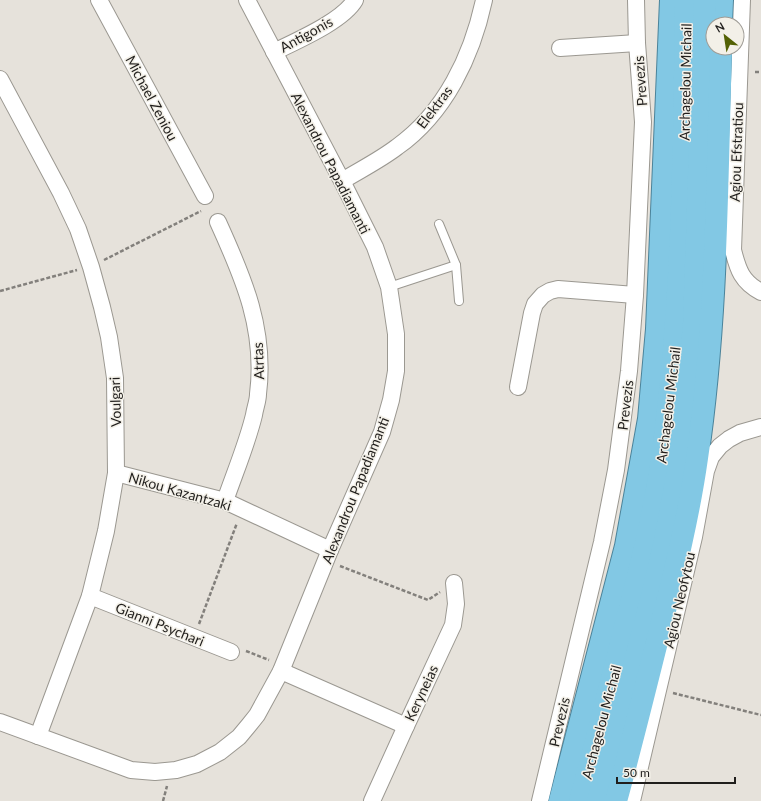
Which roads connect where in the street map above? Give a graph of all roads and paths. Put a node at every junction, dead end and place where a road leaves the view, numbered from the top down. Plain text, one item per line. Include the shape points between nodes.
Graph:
1 (99, 0) edge
2 (247, 0) edge
3 (355, 0) edge
4 (484, 0) edge
5 (636, 0) edge
6 (671, 0) edge
7 (686, 0) edge
8 (705, 0) edge
9 (722, 0) edge
10 (742, 0) edge
11 (721, 16) edge
12 (637, 43) junction
13 (560, 48) dead end
14 (274, 52) junction
15 (721, 56) edge
16 (0, 79) edge
17 (342, 181) junction
18 (204, 203) joint
19 (218, 222) dead end
20 (439, 224) dead end
21 (456, 265) junction
22 (91, 266) junction
23 (389, 287) junction
24 (0, 291) edge
25 (761, 292) edge
26 (635, 295) junction
27 (459, 301) dead end
28 (518, 387) dead end
29 (761, 427) edge
30 (116, 473) junction
31 (225, 501) junction
32 (242, 509) junction
33 (328, 555) junction
34 (454, 582) joint
35 (90, 596) junction
36 (194, 637) junction
37 (231, 652) joint
38 (282, 668) junction
39 (658, 689) junction
40 (761, 715) edge
41 (0, 722) edge
42 (406, 726) junction
43 (38, 736) junction
44 (372, 801) edge
45 (540, 801) edge
46 (560, 801) edge
47 (580, 801) edge
48 (598, 801) edge
49 (616, 801) edge
50 (632, 801) edge

1 - 18 street, Michael Zeniou
2 - 14 street, Alexandrou Papadiamanti
3 - 14 street, Antigonis via 334,20
4 - 17 street, Elektras via 473,40 456,78 429,117 397,148
5 - 12 street, Prevezis
6 - 46 highway via 657,329 649,419 626,546
7 - 47 highway, Archagelou Michail via 680,256 668,415 645,547
8 - 48 highway, Archagelou Michail via 694,323 685,420 678,471 650,604
9 - 11 highway
10 - 25 street, Agiou Efstratiou via 733,250 740,273 746,282
12 - 13 street
12 - 26 street, Prevezis via 643,122
14 - 17 street, Alexandrou Papadiamanti
15 - 49 highway via 711,320 697,459 680,551
16 - 22 street, Voulgari via 61,193 78,229
17 - 23 street, Alexandrou Papadiamanti via 375,247
18 - 22 path
19 - 31 street, Atrtas via 240,271 252,310 260,354 258,395 250,428
20 - 21 lane
21 - 23 lane
21 - 27 lane
22 - 24 path
22 - 30 street, Voulgari via 109,337 115,378
23 - 33 street, Alexandrou Papadiamanti via 396,334 396,371 391,400 382,432
26 - 28 street via 558,289 543,295 532,313
26 - 45 street, Prevezis via 629,371 616,470 602,542
29 - 39 street, Agiou Neofytou via 729,439 711,457
30 - 31 street, Nikou Kazantzaki
30 - 35 street, Voulgari via 106,531
31 - 32 street, Nikou Kazantzaki
32 - 33 street, Nikou Kazantzaki
32 - 36 path
33 - 34 path via 428,600
33 - 38 street, Alexandrou Papadiamanti
34 - 42 street, Keryneias via 456,604 453,625
35 - 36 street, Gianni Psychari
35 - 43 street, Voulgari
36 - 37 street, Gianni Psychari
37 - 38 path via 237,648
38 - 42 street
38 - 43 street, Alexandrou Papadiamanti via 257,714 239,737 220,752 197,764 176,770 131,770
39 - 40 path
39 - 50 street, Agiou Neofytou
41 - 43 street, Alexandrou Papadiamanti
42 - 44 street, Keryneias

